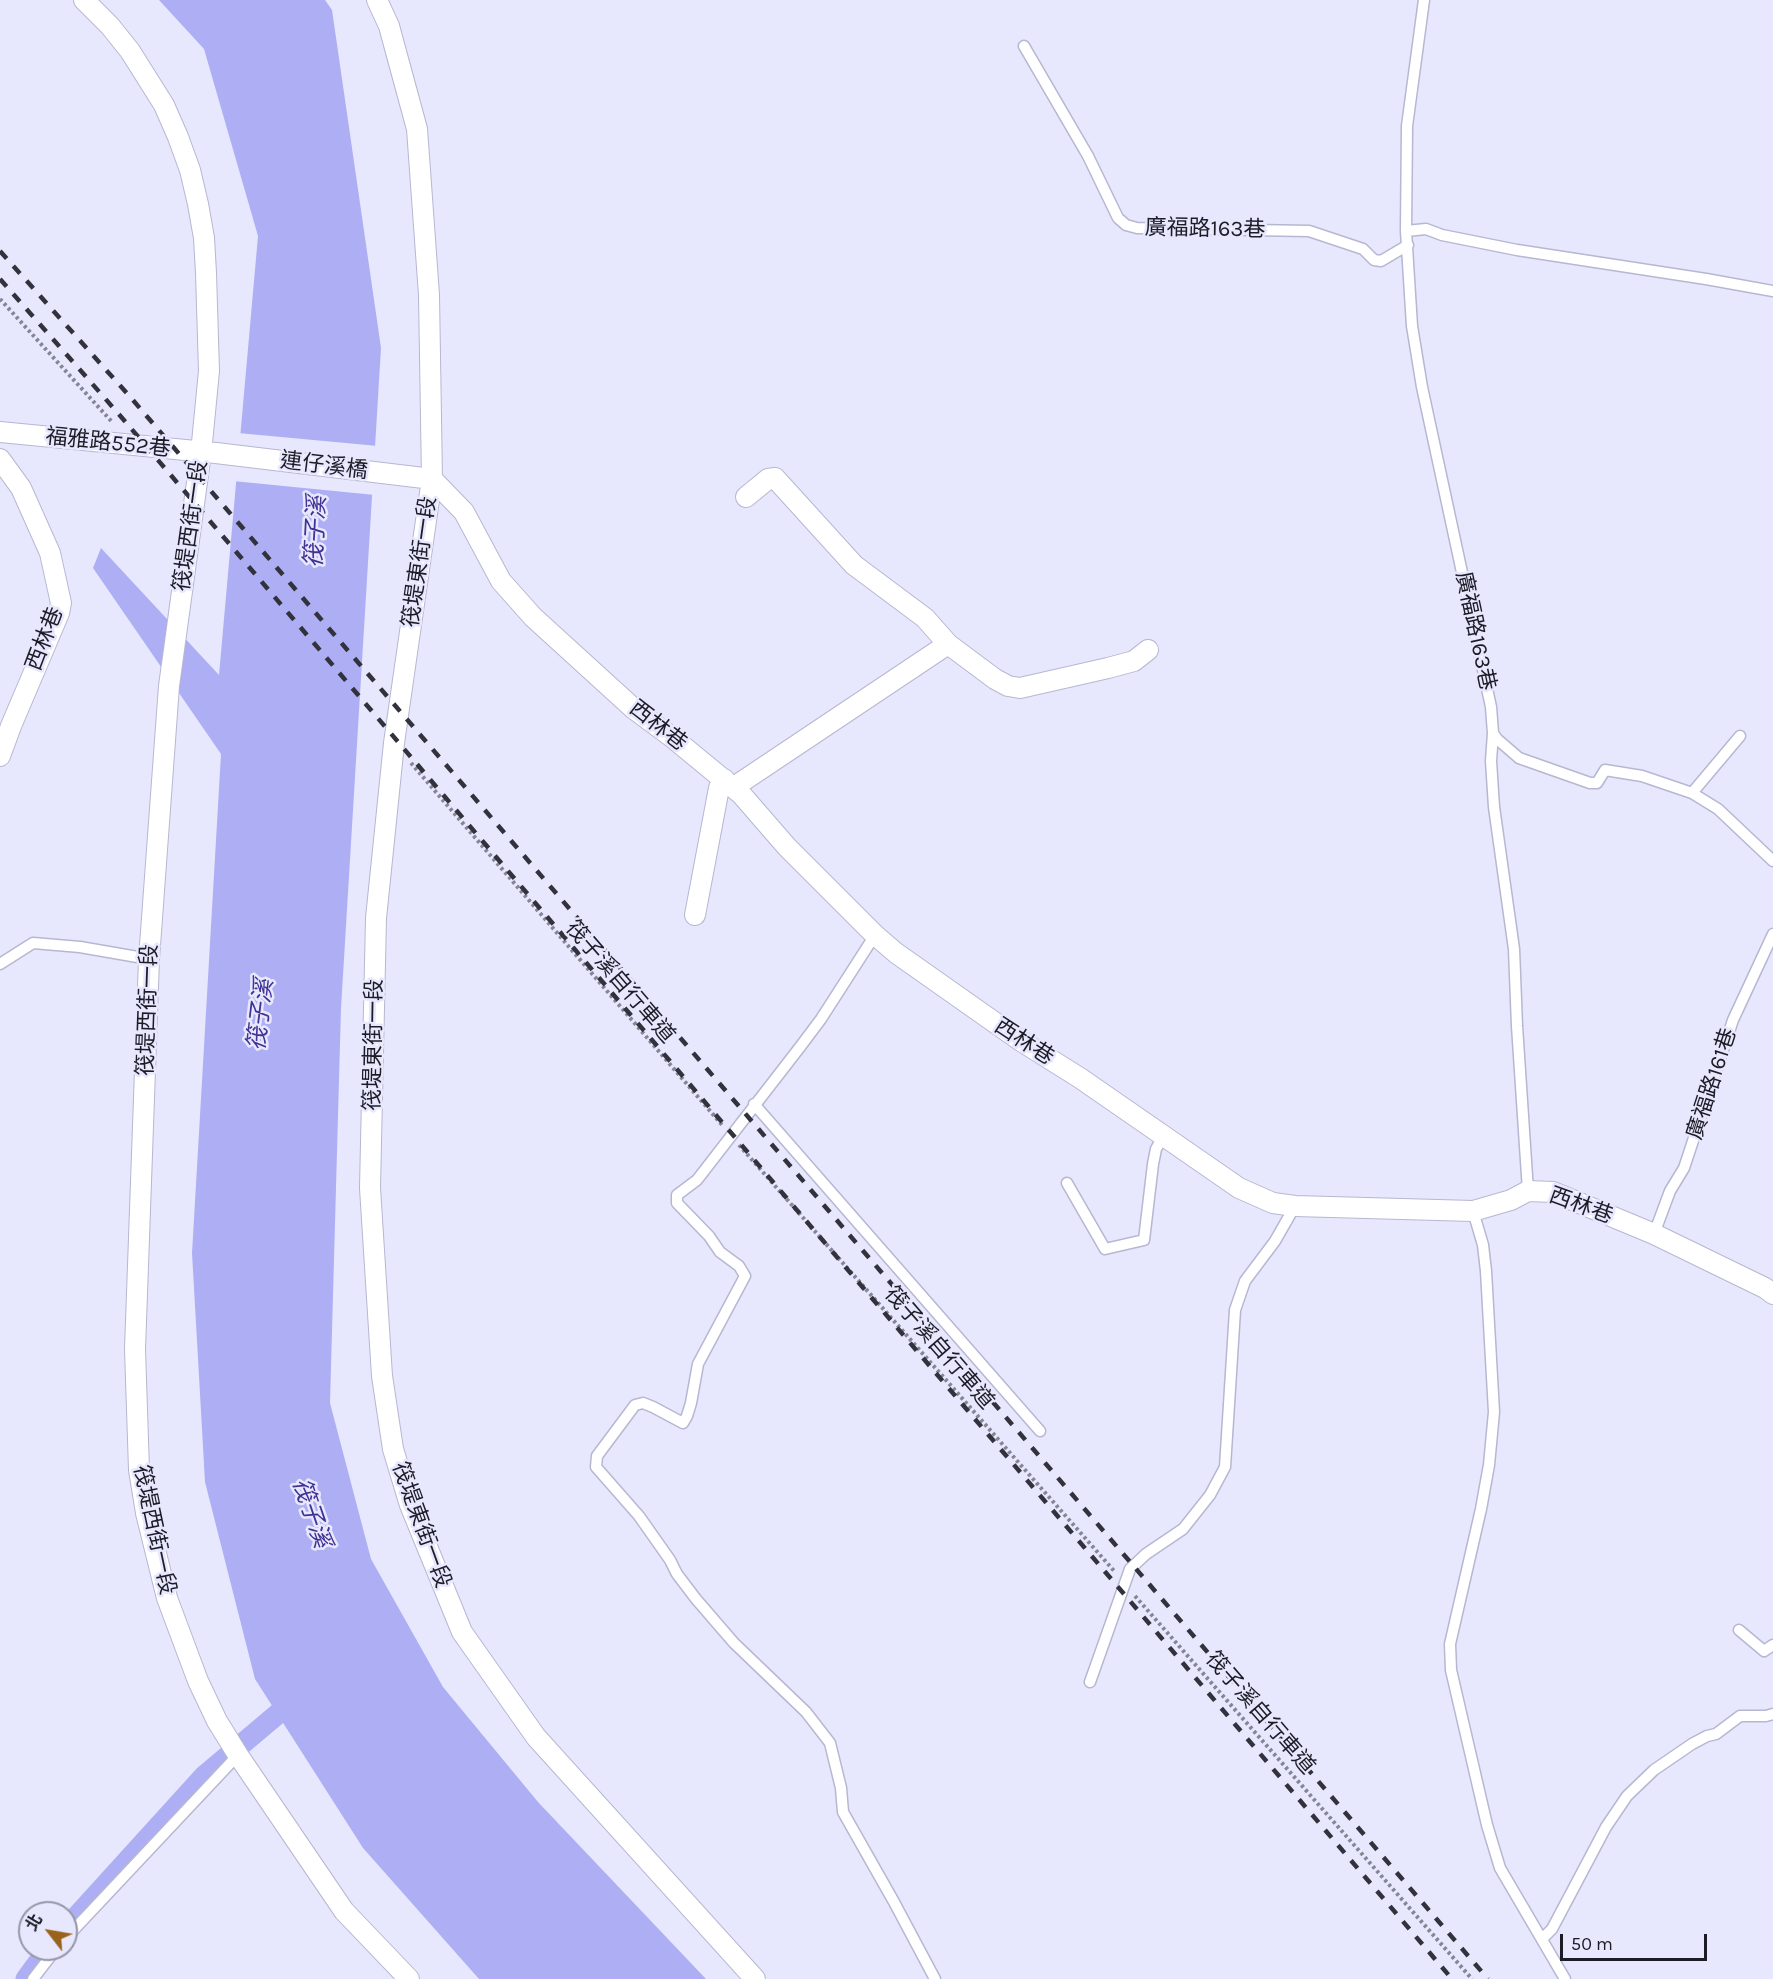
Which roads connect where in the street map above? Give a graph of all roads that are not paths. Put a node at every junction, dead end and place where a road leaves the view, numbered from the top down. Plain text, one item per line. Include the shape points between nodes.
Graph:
1 (84, 0) edge
2 (377, 0) edge
3 (1424, 0) edge
4 (1024, 46) dead end
5 (1406, 231) junction
6 (1408, 245) junction
7 (1773, 291) edge
8 (0, 432) edge
9 (209, 453) junction
10 (0, 459) edge
11 (422, 478) junction
12 (746, 497) dead end
13 (948, 644) junction
14 (1148, 650) dead end
15 (1493, 733) junction
16 (1740, 736) dead end
17 (0, 756) edge
18 (729, 783) junction
19 (1692, 793) junction
20 (1773, 861) edge
21 (695, 915) dead end
22 (1773, 934) edge
23 (875, 935) junction
24 (149, 959) junction
25 (0, 964) edge
26 (754, 1104) junction
27 (1164, 1135) junction
28 (1067, 1183) dead end
29 (1528, 1191) junction
30 (1295, 1206) junction
31 (1473, 1211) junction
32 (1654, 1234) junction
33 (1773, 1294) edge
34 (1040, 1431) dead end
35 (1739, 1630) dead end
36 (1773, 1646) edge
37 (1090, 1682) dead end
38 (1773, 1714) edge
39 (238, 1755) junction
40 (78, 1925) edge
41 (1542, 1939) junction
42 (47, 1961) edge
43 (33, 1979) edge
44 (410, 1979) edge
45 (755, 1979) edge
46 (935, 1979) edge
47 (1565, 1979) edge

1 - 9 street, 筏堤西街一段 via 110,26 148,77 190,170 204,238
2 - 11 street, 筏堤東街一段 via 389,26 417,129 429,295
3 - 5 lane, 廣福路163巷 via 1407,126
4 - 6 lane, 廣福路163巷 via 1088,156 1118,218 1126,225 1309,231 1363,249 1374,260 1381,261
5 - 6 lane, 廣福路163巷
5 - 7 lane via 1426,229 1517,250
6 - 15 lane, 廣福路163巷 via 1412,326 1422,387 1482,658
8 - 9 street, 福雅路552巷
9 - 11 street, 連仔溪橋
9 - 24 street, 筏堤西街一段 via 170,686
10 - 17 street, 西林巷 via 21,488 50,552 61,603
11 - 18 street, 西林巷 via 464,512 501,581 533,617 634,709
11 - 45 street, 筏堤東街一段 via 376,918 370,1188 382,1376 393,1449 410,1505 462,1632 536,1737
12 - 13 street via 775,478 854,565 925,618
13 - 14 street via 995,679 1020,688 1134,661
13 - 18 street
15 - 19 lane via 1520,758 1590,783 1597,783 1605,770 1642,776
15 - 29 lane, 廣福路163巷 via 1493,796 1514,949
16 - 19 lane
18 - 21 street via 719,788
18 - 23 street, 西林巷
19 - 20 lane via 1719,809
22 - 32 lane, 廣福路161巷 via 1733,1020 1684,1168 1670,1191
23 - 26 lane via 820,1019
23 - 27 street, 西林巷 via 1021,1041
24 - 25 lane via 33,943
24 - 39 street, 筏堤西街一段 via 135,1349 139,1470 156,1556 182,1639 217,1721
26 - 34 lane
26 - 46 lane via 697,1180 677,1194 677,1203 746,1276 698,1364 683,1423 643,1403 635,1406 597,1456 596,1467 639,1516 696,1599 734,1643 806,1712 830,1743 843,1812
27 - 28 lane via 1153,1164 1144,1240 1105,1248
27 - 30 street, 西林巷 via 1239,1188 1273,1203
29 - 31 street, 西林巷
29 - 32 street, 西林巷 via 1553,1192
30 - 31 street, 西林巷
30 - 37 lane via 1245,1281 1235,1310 1226,1467 1183,1529 1130,1569
31 - 41 lane via 1485,1263 1494,1412 1481,1509 1450,1644 1451,1670 1500,1868
32 - 33 street, 西林巷
35 - 36 lane via 1764,1651
38 - 41 lane via 1740,1716 1654,1770 1627,1796 1552,1929
39 - 40 lane
39 - 44 street, 筏堤西街一段 via 344,1911
41 - 47 lane
42 - 43 lane

